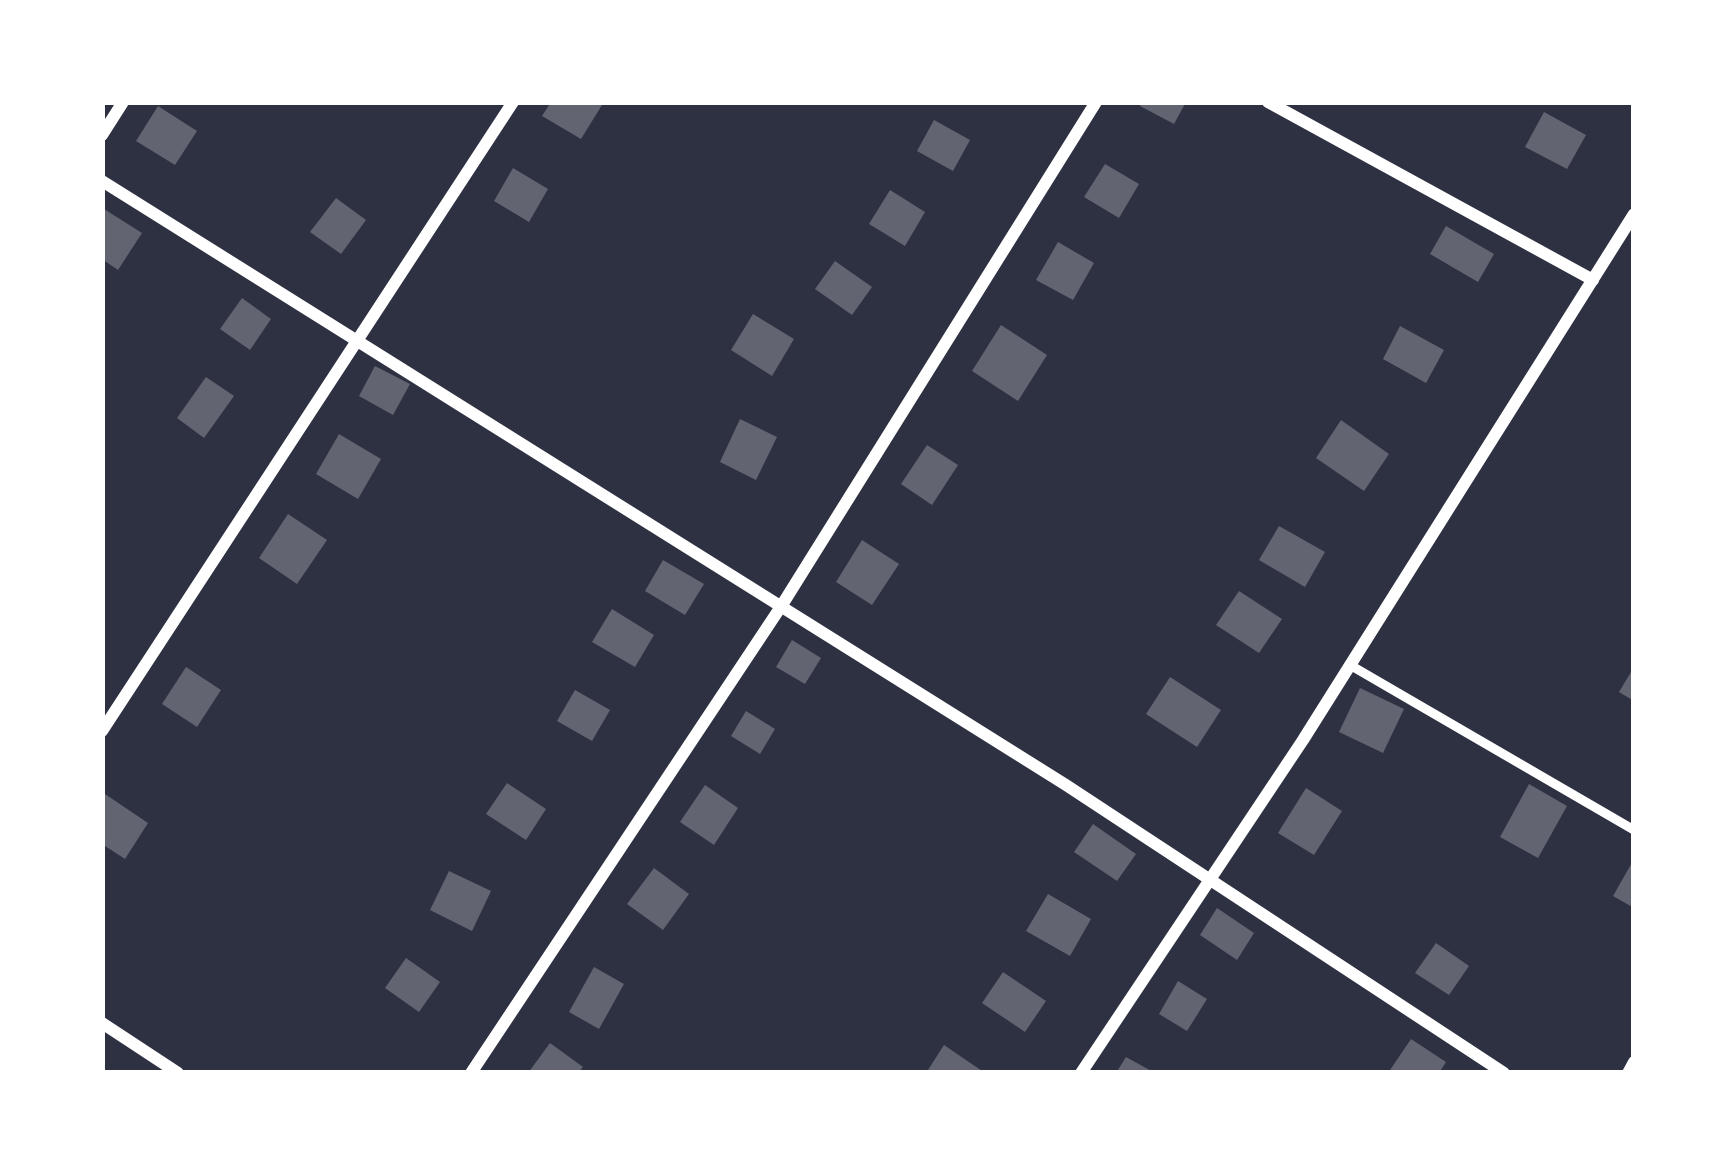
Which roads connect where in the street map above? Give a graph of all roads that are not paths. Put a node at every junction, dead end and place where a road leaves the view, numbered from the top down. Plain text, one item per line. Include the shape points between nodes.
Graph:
1 (123, 102) edge
2 (513, 102) edge
3 (1096, 102) edge
4 (1268, 102) edge
5 (102, 135) edge
6 (102, 181) edge
7 (1634, 214) edge
8 (1593, 280) junction
9 (355, 341) junction
10 (782, 605) junction
11 (1351, 665) junction
12 (102, 731) edge
13 (1634, 830) edge
14 (1210, 880) junction
15 (102, 1023) edge
16 (1634, 1063) edge
17 (178, 1073) edge
18 (471, 1073) edge
19 (1081, 1073) edge
20 (1504, 1073) edge
21 (1628, 1073) edge

1 - 5 street
2 - 9 street
3 - 10 street
4 - 8 street
6 - 9 street
7 - 8 street
8 - 11 street
9 - 10 street
9 - 12 street
10 - 14 street
10 - 18 street
11 - 13 lane
11 - 14 street
14 - 19 street
14 - 20 street
15 - 17 street
16 - 21 street

